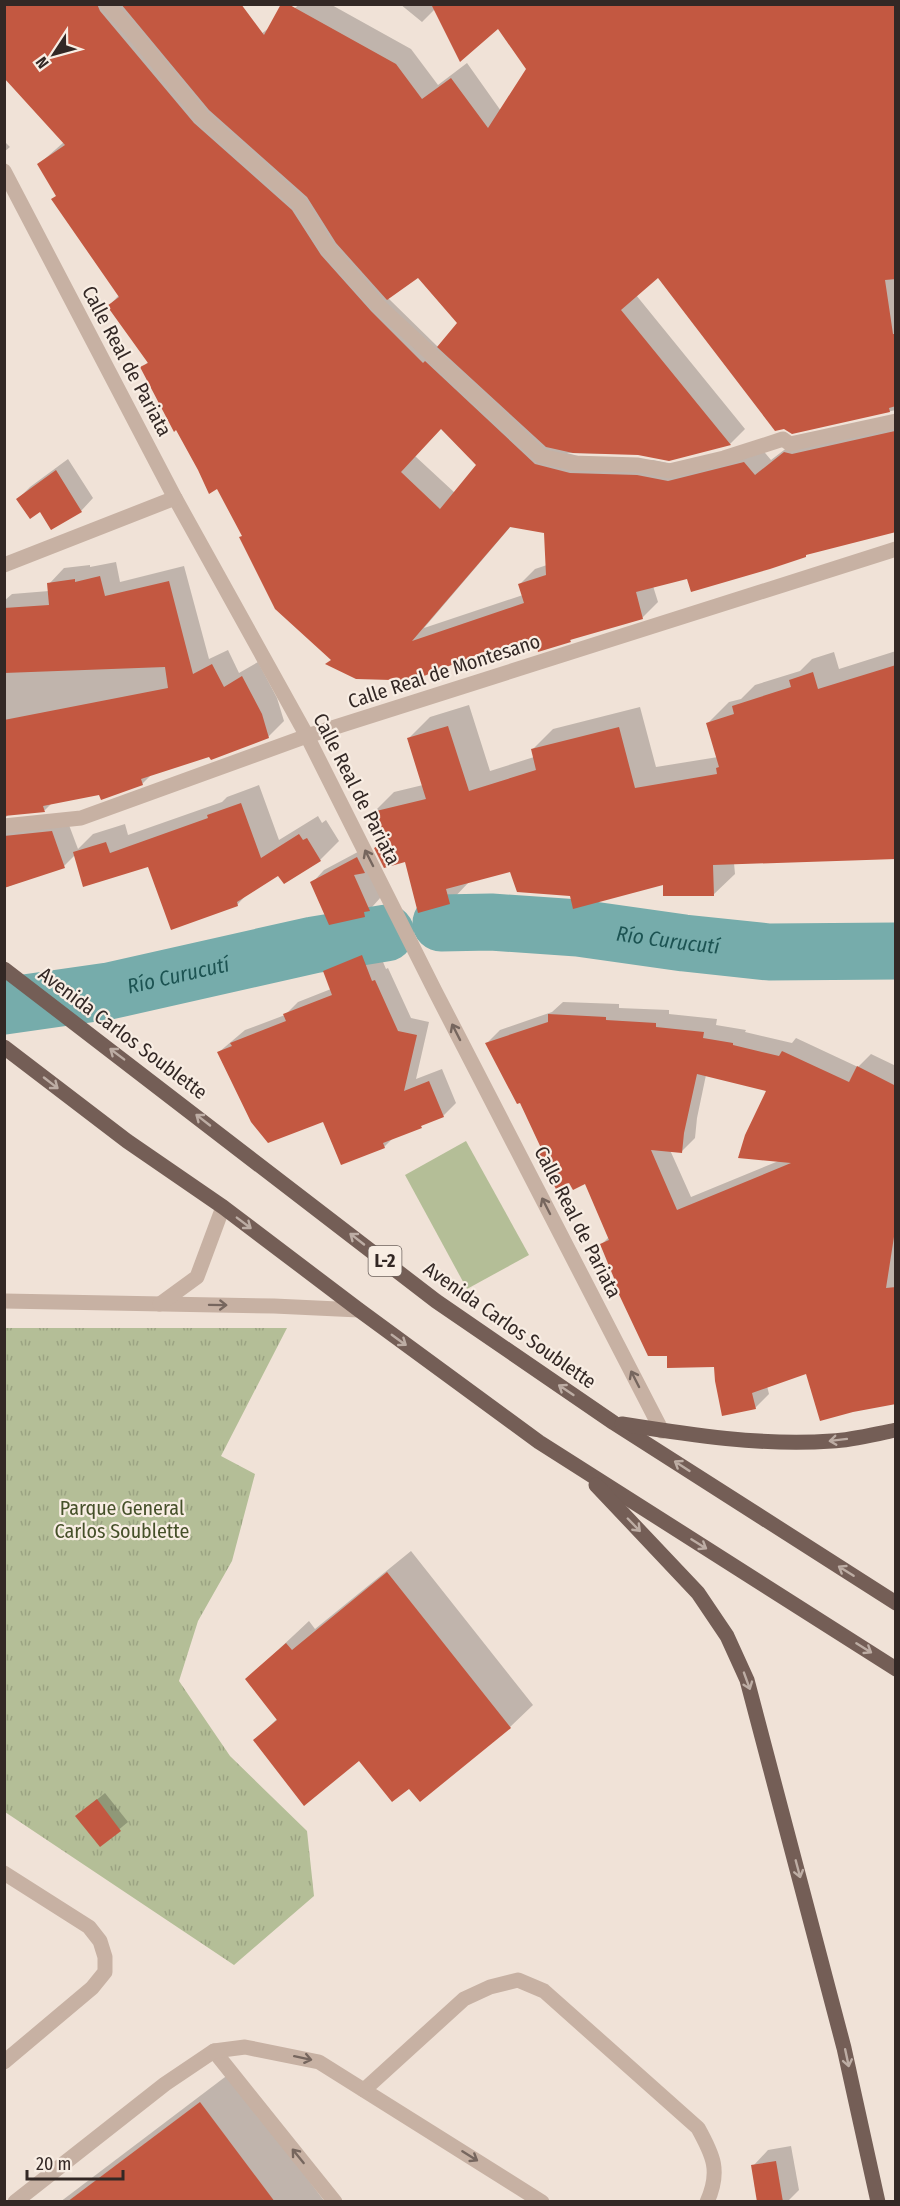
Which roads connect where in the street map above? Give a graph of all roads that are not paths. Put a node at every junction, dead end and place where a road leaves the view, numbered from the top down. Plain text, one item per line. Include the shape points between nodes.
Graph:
1 (106, 4) edge
2 (4, 171) edge
3 (896, 421) edge
4 (175, 498) junction
5 (896, 549) edge
6 (4, 565) edge
7 (308, 736) junction
8 (4, 826) edge
9 (4, 969) edge
10 (4, 1047) edge
11 (223, 1207) junction
12 (4, 1301) edge
13 (160, 1305) junction
14 (359, 1311) junction
15 (614, 1423) junction
16 (896, 1430) edge
17 (662, 1431) junction
18 (579, 1467) junction
19 (896, 1603) edge
20 (896, 1669) edge
21 (4, 1873) edge
22 (214, 2051) junction
23 (4, 2062) edge
24 (364, 2090) junction
25 (15, 2202) edge
26 (335, 2202) edge
27 (542, 2202) edge
28 (707, 2202) edge
29 (878, 2202) edge

1 - 3 street via 202,117 300,204 328,249 378,304 541,456 572,463 638,465 669,471 783,439 790,444
2 - 4 street, Calle Real de Pariata
4 - 6 street
4 - 7 street, Calle Real de Pariata
5 - 7 street, Calle Real de Montesano
7 - 8 street, Calle Real de Montesano via 81,818
17 -> 7 street, Calle Real de Pariata
15 -> 9 main road, Avenida Carlos Soublette / L-2 via 436,1301
10 -> 11 main road via 127,1141
11 - 13 street via 197,1277
11 -> 14 main road
12 - 13 street
13 -> 14 street
14 -> 18 main road
15 - 17 main road
19 -> 15 main road, Avenida Carlos Soublette / L-2
16 -> 17 main road via 834,1441 766,1443
18 -> 20 main road
18 -> 29 main road via 698,1593 727,1636 747,1680 844,2048
21 - 23 street via 89,1927 100,1941 105,1972 92,1988
22 -> 24 street via 245,2047 319,2062
22 - 25 street via 165,2084
26 -> 22 street
24 -> 27 street
24 - 28 street via 464,1999 518,1980 544,1991 698,2128 711,2151 716,2172

